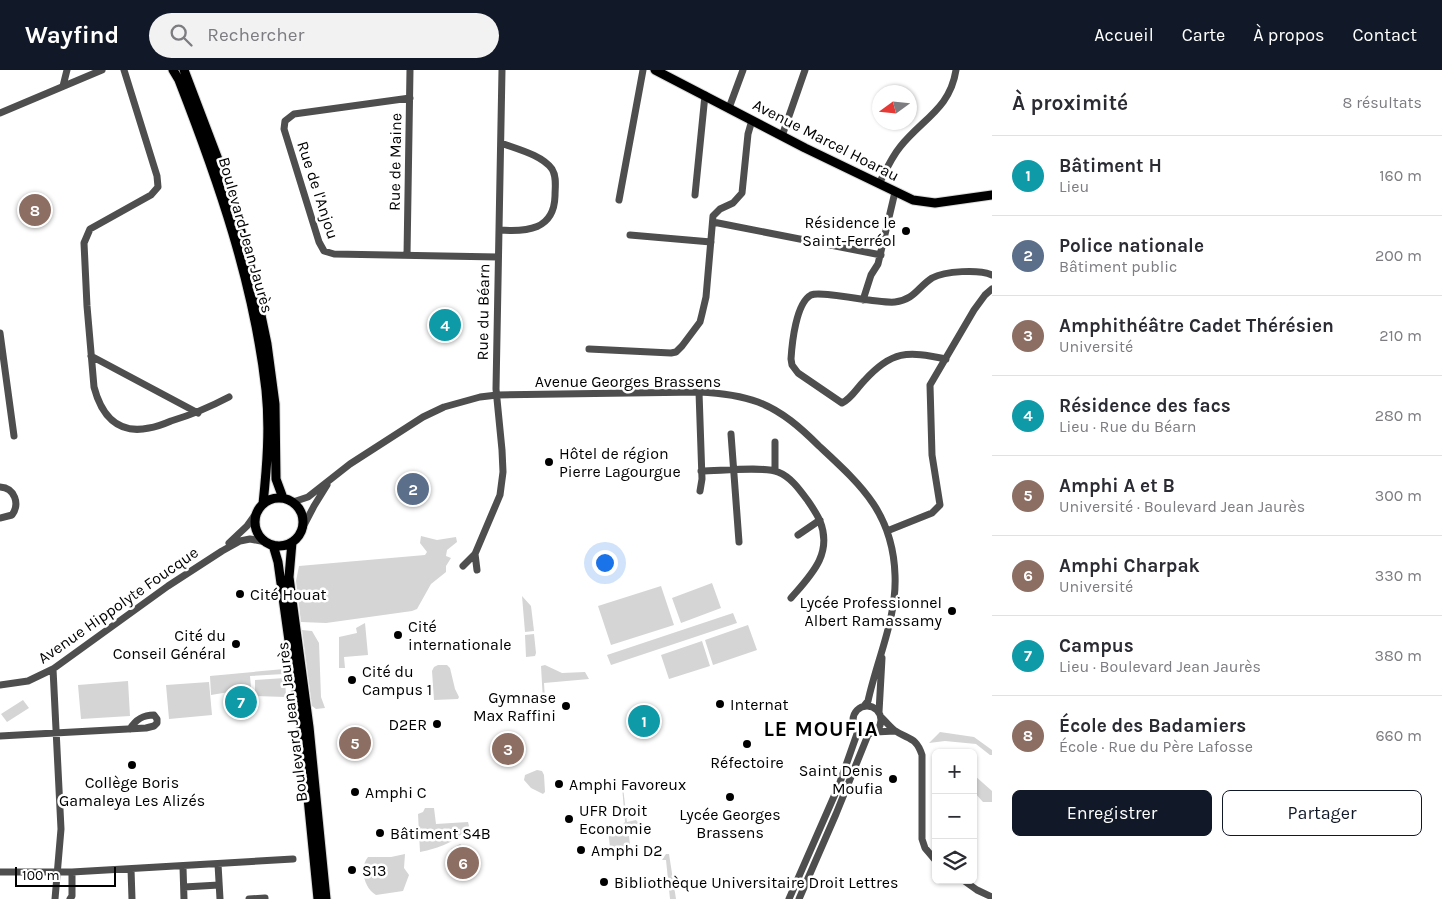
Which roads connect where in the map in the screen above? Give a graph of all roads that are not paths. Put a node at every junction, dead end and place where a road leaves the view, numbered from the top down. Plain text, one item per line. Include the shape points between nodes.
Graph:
1 (66, 70) edge
2 (102, 70) edge
3 (124, 70) edge
4 (173, 70) edge
5 (184, 70) edge
6 (410, 70) edge
7 (502, 70) edge
8 (643, 70) edge
9 (655, 70) edge
10 (743, 70) edge
11 (805, 70) edge
12 (956, 70) edge
13 (63, 86) junction
14 (705, 96) junction
15 (410, 98) junction
16 (729, 108) junction
17 (0, 113) edge
18 (752, 120) junction
19 (782, 136) junction
20 (501, 143) junction
21 (879, 184) junction
22 (895, 192) junction
23 (695, 195) dead end
24 (992, 195) edge
25 (619, 200) dead end
26 (713, 222) junction
27 (499, 230) junction
28 (630, 235) dead end
29 (711, 242) junction
30 (407, 255) junction
31 (881, 255) junction
32 (498, 257) junction
33 (992, 274) edge
34 (992, 288) edge
35 (863, 300) junction
36 (0, 334) edge
37 (589, 349) dead end
38 (91, 356) junction
39 (946, 359) junction
40 (698, 392) junction
41 (497, 395) junction
42 (229, 398) dead end
43 (198, 413) junction
44 (731, 434) dead end
45 (14, 436) dead end
46 (775, 442) dead end
47 (702, 471) junction
48 (734, 471) junction
49 (775, 471) junction
50 (331, 479) junction
51 (0, 487) edge
52 (700, 491) dead end
53 (283, 498) junction
54 (293, 502) junction
55 (263, 504) junction
56 (257, 512) junction
57 (0, 518) edge
58 (820, 520) junction
59 (301, 531) junction
60 (887, 531) junction
61 (798, 535) dead end
62 (292, 542) junction
63 (740, 542) dead end
64 (269, 543) junction
65 (222, 550) junction
66 (475, 554) junction
67 (463, 566) dead end
68 (477, 570) dead end
69 (791, 598) dead end
70 (882, 650) junction
71 (53, 669) junction
72 (0, 685) edge
73 (864, 706) junction
74 (880, 715) junction
75 (130, 729) dead end
76 (858, 731) junction
77 (895, 731) junction
78 (57, 732) junction
79 (876, 732) junction
80 (868, 735) junction
81 (0, 736) edge
82 (932, 856) edge
83 (293, 859) dead end
84 (218, 864) junction
85 (183, 866) junction
86 (131, 869) junction
87 (0, 872) edge
88 (57, 872) junction
89 (72, 872) junction
90 (969, 884) edge
91 (219, 885) junction
92 (184, 887) junction
93 (992, 897) edge
94 (54, 899) edge
95 (70, 899) edge
96 (132, 899) edge
97 (184, 899) edge
98 (220, 899) edge
99 (249, 899) edge
100 (265, 899) edge
101 (318, 899) edge
102 (326, 899) edge
103 (789, 899) edge
104 (799, 899) edge

1 - 13 street
2 - 13 street
3 - 38 street via 158,187 151,195 90,229 87,235 84,260
4 - 55 main road, Boulevard Jean Jaurès via 216,178 253,311 266,390 268,452
5 - 53 main road, Boulevard Jean Jaurès via 219,162 253,277 267,344 275,404 276,479
6 - 15 street, Rue de Maine
7 - 20 street, Rue du Béarn
8 - 25 street
9 - 14 main road, Avenue Marcel Hoarau
10 - 16 street
11 - 19 street
12 - 21 street via 950,93 900,146
13 - 17 street
14 - 16 main road, Avenue Marcel Hoarau
14 - 23 street
15 - 30 street, Rue de Maine
15 - 30 street, Rue de l'Anjou via 294,114 285,121 284,129 324,251 334,254
16 - 18 main road, Avenue Marcel Hoarau
18 - 19 main road, Avenue Marcel Hoarau
18 - 26 street via 742,192 733,203 714,213
19 - 21 main road, Avenue Marcel Hoarau
20 - 27 street, Rue du Béarn
20 - 27 street via 541,160 552,170 555,206 546,222 537,227
21 - 22 main road, Avenue Marcel Hoarau
22 - 24 main road, Avenue Marcel Hoarau via 914,200 936,203
22 - 31 street
26 - 29 street
26 - 31 street
27 - 32 street, Rue du Béarn
28 - 29 street
29 - 37 street via 702,314 696,329 680,349 671,353
30 - 32 street, Rue de l'Anjou
31 - 35 street
32 - 41 street, Rue du Béarn
33 - 35 street via 973,271 939,275 905,300
34 - 39 street via 974,310
35 - 39 street via 819,294 804,301 792,346 791,359 795,370 842,403 870,374 896,356 907,353
36 - 45 street
38 - 43 street
38 - 43 street via 94,387 101,407 106,416 123,427 148,429
39 - 60 street via 930,385 929,393 932,455 940,505 932,513
40 - 41 street, Avenue Georges Brassens
40 - 47 street
40 - 60 street, Avenue Georges Brassens via 737,396 778,411 853,477 872,501
41 - 50 street, Avenue Georges Brassens via 444,407 423,416
41 - 66 street, Rue du Béarn via 502,450 500,495
42 - 43 street
44 - 48 street
46 - 49 street
47 - 48 street
47 - 52 street
48 - 49 street
48 - 63 street
49 - 58 street via 790,479
50 - 54 street, Avenue Georges Brassens via 308,497
50 - 59 street, Avenue Georges Brassens
51 - 57 street via 14,494 16,506 12,516
53 - 54 main road
53 - 55 main road
54 - 59 main road via 302,515
55 - 56 main road
56 - 64 main road, Boulevard Jean Jaurès via 257,531
56 - 65 street, Avenue Hippolyte Foucque
58 - 61 street
58 - 69 street via 823,542 819,563
59 - 62 main road
60 - 70 street, Avenue Georges Brassens via 894,556 895,597
62 - 64 main road via 286,545
62 - 102 main road, Boulevard Jean Jaurès via 289,577 309,727
64 - 65 street, Avenue Hippolyte Foucque via 244,540
64 - 101 main road, Boulevard Jean Jaurès via 278,562 301,727
65 - 71 street, Avenue Hippolyte Foucque
66 - 67 street
66 - 68 street
70 - 73 street, Avenue Georges Brassens
70 - 74 street, Avenue Georges Brassens
71 - 72 street, Avenue Hippolyte Foucque via 28,681
71 - 78 street
73 - 74 street via 874,708
73 - 76 street via 853,718
74 - 77 street
74 - 79 street via 881,726
75 - 78 street
76 - 80 street
76 - 103 street via 839,785
77 - 79 street
77 - 82 street via 918,744 922,755 922,839
78 - 81 street
78 - 88 street via 61,829
79 - 80 street
80 - 104 street
83 - 84 street
84 - 85 street
84 - 91 street
85 - 86 street
85 - 92 street
86 - 89 street
86 - 96 street
87 - 88 street
88 - 89 street
88 - 94 street
89 - 95 street
90 - 93 street
91 - 92 street
91 - 98 street
92 - 97 street
99 - 100 street

